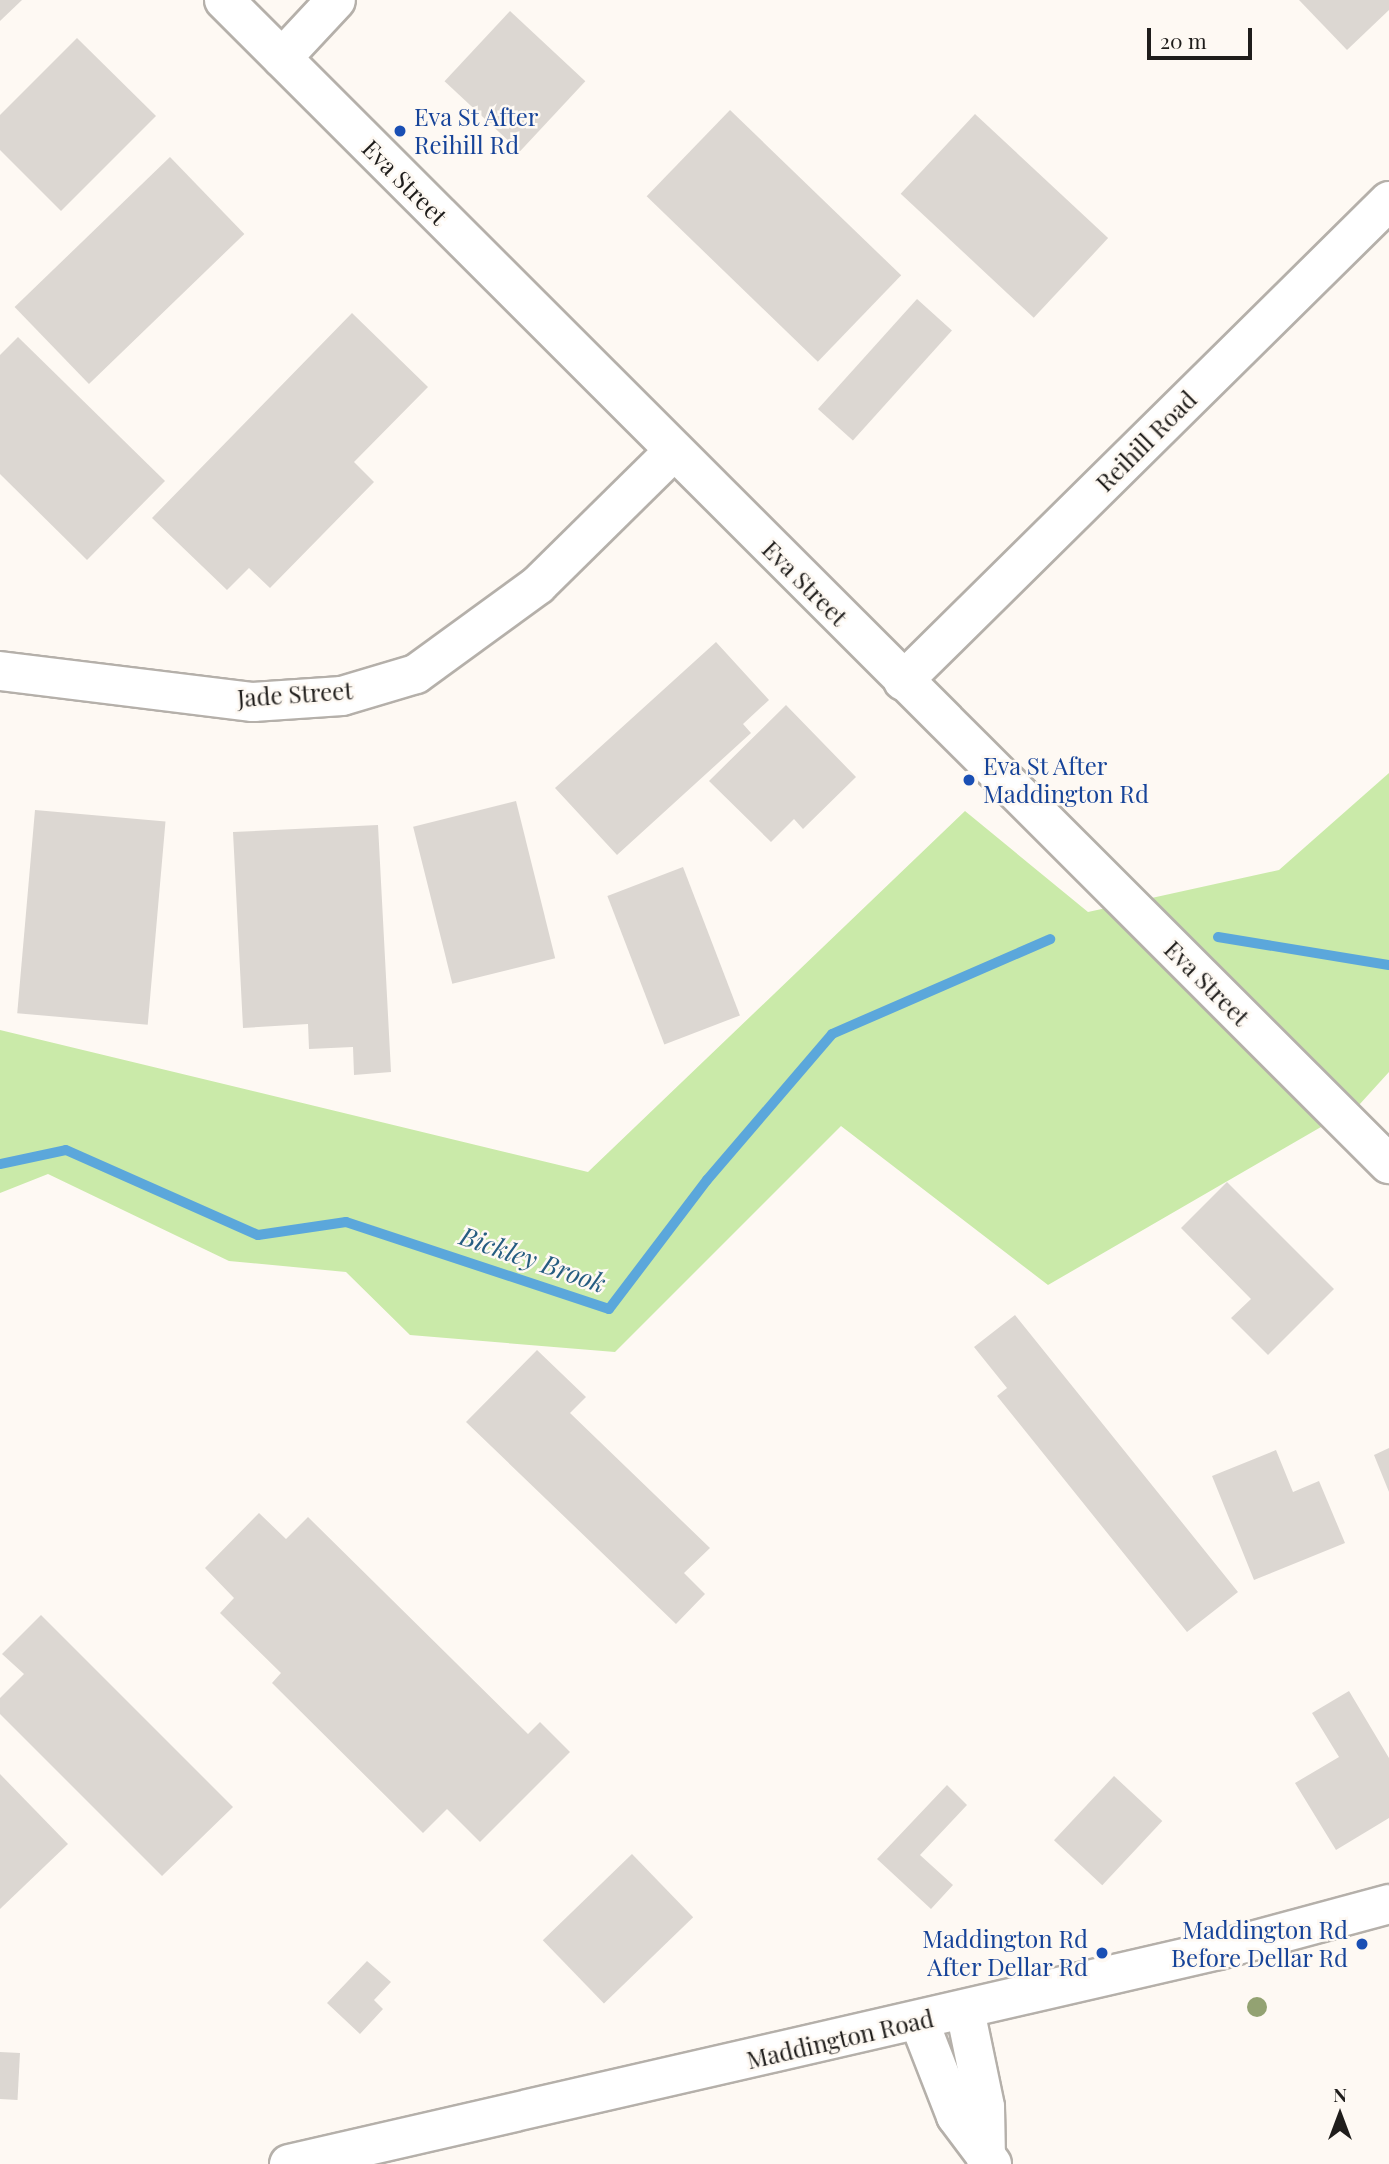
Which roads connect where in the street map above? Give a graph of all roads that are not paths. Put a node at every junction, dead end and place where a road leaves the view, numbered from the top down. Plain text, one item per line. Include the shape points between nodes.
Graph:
1 (224, 0) edge
2 (336, 0) edge
3 (282, 58) junction
4 (1389, 201) edge
5 (673, 452) junction
6 (0, 671) edge
7 (903, 681) junction
8 (1389, 1164) edge
9 (1389, 1904) edge
10 (965, 2010) junction
11 (919, 2021) junction
12 (989, 2161) edge
13 (289, 2164) edge

1 - 3 street, Eva Street
2 - 3 street
3 - 5 street, Eva Street
4 - 7 street, Reihill Road
5 - 6 street, Jade Street via 538,584 416,674 342,696 253,702
5 - 7 street, Eva Street
7 - 8 street, Eva Street
9 - 10 street, Maddington Road
10 - 11 street, Maddington Road
10 - 12 street via 985,2107
11 - 12 street via 956,2116
11 - 13 street, Maddington Road

